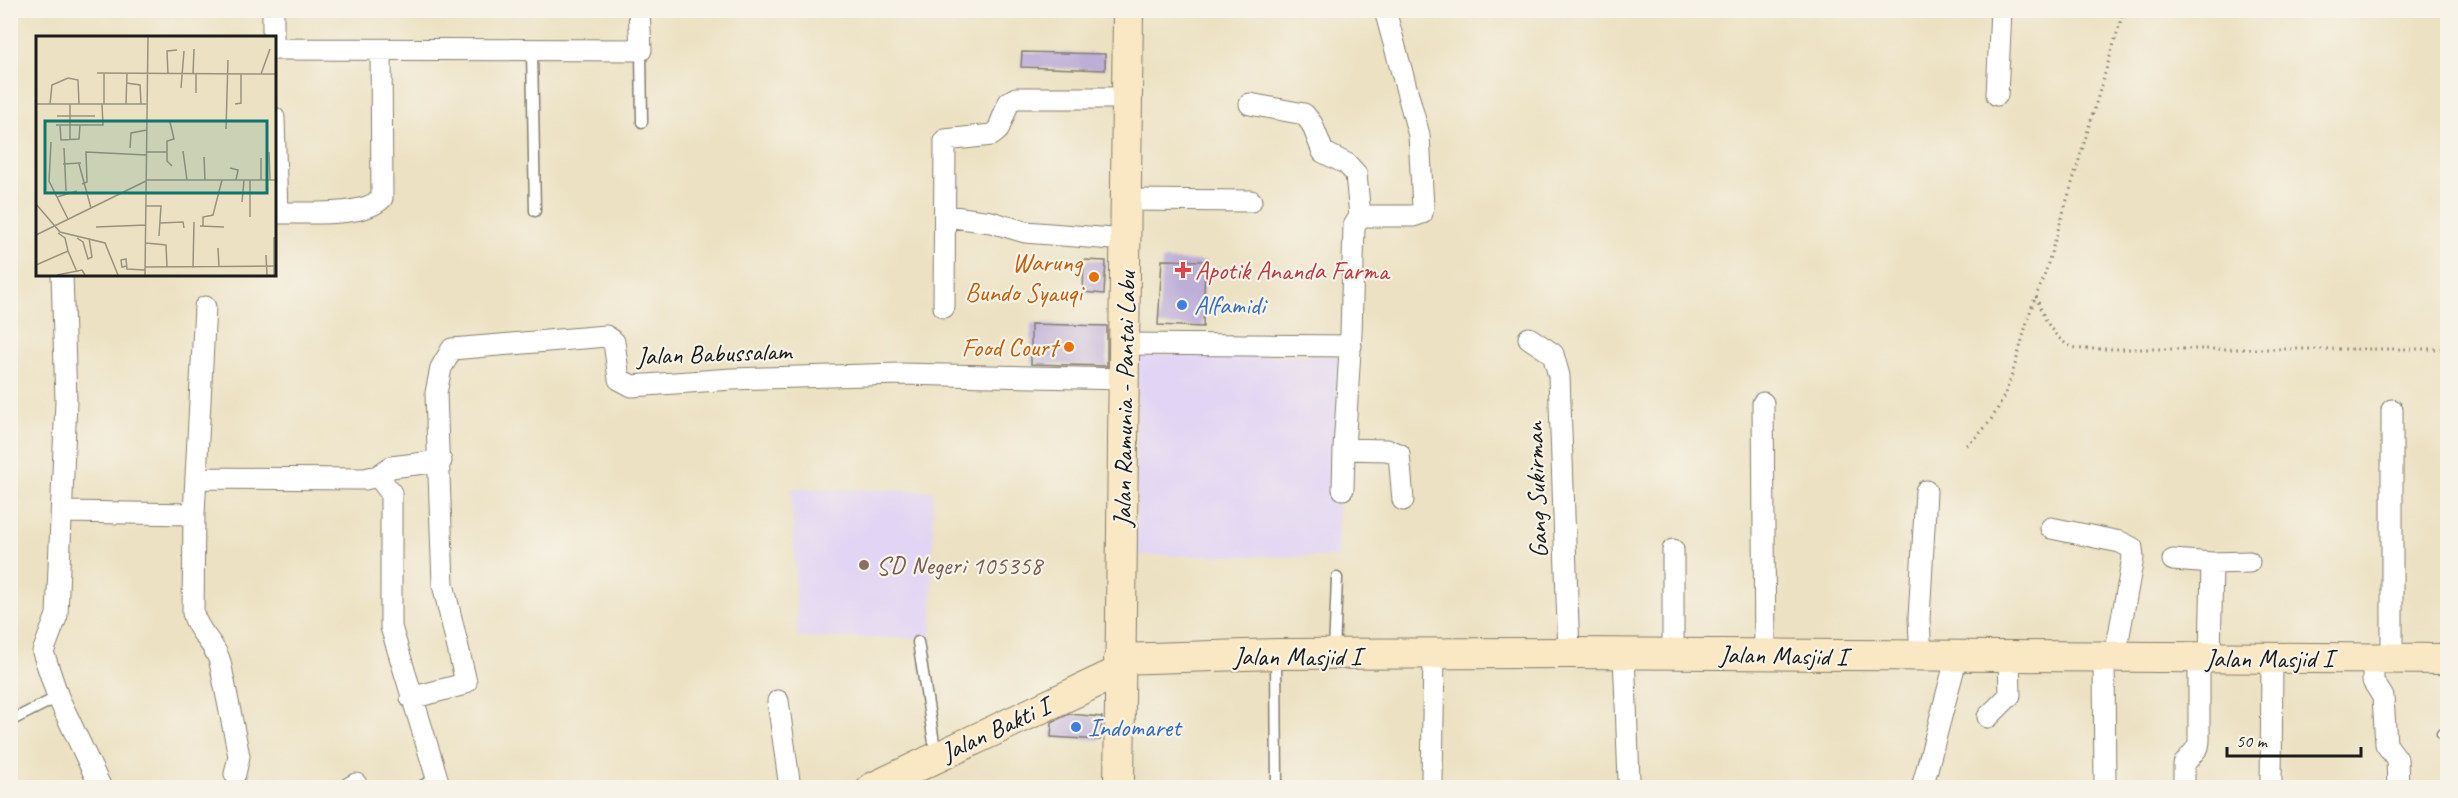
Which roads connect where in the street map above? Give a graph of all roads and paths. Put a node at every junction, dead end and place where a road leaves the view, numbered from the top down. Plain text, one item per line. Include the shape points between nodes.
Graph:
1 (273, 10) edge
2 (639, 10) edge
3 (1128, 10) edge
4 (2001, 10) edge
5 (2124, 10) edge
6 (1386, 14) dead end
7 (273, 36) edge
8 (276, 49) edge
9 (381, 50) junction
10 (641, 50) junction
11 (532, 51) junction
12 (1997, 95) dead end
13 (1127, 98) junction
14 (1250, 104) dead end
15 (642, 122) dead end
16 (1126, 200) junction
17 (1251, 201) dead end
18 (535, 211) dead end
19 (276, 213) edge
20 (946, 216) junction
21 (1360, 216) junction
22 (1125, 240) junction
23 (62, 276) edge
24 (2036, 296) junction
25 (205, 307) dead end
26 (944, 307) dead end
27 (1529, 338) dead end
28 (1125, 344) junction
29 (1351, 346) junction
30 (2448, 349) edge
31 (1125, 379) junction
32 (1763, 403) dead end
33 (2392, 410) dead end
34 (1966, 445) dead end
35 (1344, 449) junction
36 (441, 461) junction
37 (378, 476) junction
38 (196, 478) junction
39 (1343, 489) dead end
40 (1926, 491) dead end
41 (1402, 500) dead end
42 (62, 512) junction
43 (194, 514) junction
44 (2051, 528) dead end
45 (1673, 550) dead end
46 (2173, 560) dead end
47 (2212, 562) junction
48 (2249, 562) dead end
49 (1337, 578) dead end
50 (918, 642) dead end
51 (1569, 653) junction
52 (1276, 654) junction
53 (1624, 654) junction
54 (1672, 654) junction
55 (1434, 655) junction
56 (1765, 655) junction
57 (1334, 656) junction
58 (1957, 656) junction
59 (1921, 657) junction
60 (2009, 657) junction
61 (2110, 657) junction
62 (2272, 657) junction
63 (2382, 657) junction
64 (2204, 658) junction
65 (2448, 659) edge
66 (1119, 665) junction
67 (58, 697) junction
68 (411, 698) junction
69 (777, 701) dead end
70 (1988, 717) dead end
71 (10, 721) edge
72 (936, 756) junction
73 (236, 774) dead end
74 (1629, 780) dead end
75 (1432, 781) dead end
76 (432, 784) edge
77 (100, 788) edge
78 (790, 788) edge
79 (872, 788) edge
80 (1119, 788) edge
81 (1277, 788) edge
82 (1923, 788) edge
83 (2105, 788) edge
84 (2184, 788) edge
85 (2271, 788) edge
86 (2398, 788) edge

1 - 7 street
2 - 10 street
3 - 13 main road, Jalan Ramunia - Pantai Labu
4 - 12 street
5 - 24 path
6 - 21 street via 1419,135 1423,207 1422,213 1413,216
8 - 9 street
9 - 11 street
9 - 19 street via 382,198 375,205 358,210
10 - 11 street
10 - 15 lane
11 - 18 lane
13 - 16 main road, Jalan Ramunia - Pantai Labu
13 - 20 street via 1016,98 1009,102 998,130 992,135 945,140
14 - 21 street via 1296,111 1310,118 1323,152 1347,164 1356,174
16 - 17 street
16 - 22 main road, Jalan Ramunia - Pantai Labu
20 - 22 street via 991,222 1025,232
20 - 26 street
21 - 29 street via 1353,226
22 - 28 main road, Jalan Ramunia - Pantai Labu
23 - 42 street via 66,401
24 - 30 path via 2042,316 2073,348
24 - 34 path via 2010,383 1996,409
25 - 38 street
27 - 51 street, Gang Sukirman via 1553,354 1559,376
28 - 29 street
28 - 31 main road, Jalan Ramunia - Pantai Labu
29 - 35 street
31 - 36 street, Jalan Babussalam via 900,374 632,386 620,379 614,342 606,336 461,347 447,355 436,393
31 - 66 main road, Jalan Ramunia - Pantai Labu
32 - 56 street
33 - 63 street
35 - 39 street
35 - 41 street via 1399,454
36 - 37 street via 391,467
36 - 68 street, Jalan Babussalam via 443,584 466,682
37 - 38 street
37 - 68 street via 391,493 391,627
38 - 43 street
40 - 59 street via 1919,619
42 - 43 street
42 - 67 street via 57,615 43,652
43 - 73 street via 193,613 196,627 217,651 239,756
44 - 61 street via 2132,548
45 - 54 street
46 - 47 street
47 - 48 street
47 - 64 street
49 - 57 lane
50 - 72 lane
51 - 53 main road, Jalan Masjid I
51 - 55 main road, Jalan Masjid I
52 - 57 main road, Jalan Masjid I
52 - 66 main road, Jalan Masjid I
52 - 81 lane
53 - 54 main road, Jalan Masjid I
53 - 74 street
54 - 56 main road, Jalan Masjid I
55 - 57 main road, Jalan Masjid I
55 - 75 street
56 - 59 main road, Jalan Masjid I
58 - 59 main road, Jalan Masjid I
58 - 60 main road, Jalan Masjid I
58 - 82 street
60 - 61 main road, Jalan Masjid I
60 - 70 street via 2010,695
61 - 64 main road, Jalan Masjid I
61 - 83 street
62 - 63 main road, Jalan Masjid I
62 - 64 main road, Jalan Masjid I
62 - 85 street
63 - 65 main road, Jalan Masjid I
63 - 86 street via 2373,681 2383,697 2386,744 2397,759
64 - 84 street via 2199,741 2184,765
66 - 72 main road, Jalan Bakti I
66 - 80 main road, Jalan Ramunia - Pantai Labu
67 - 71 lane
67 - 77 street
68 - 76 street
69 - 78 street
72 - 79 main road, Jalan Bakti I

